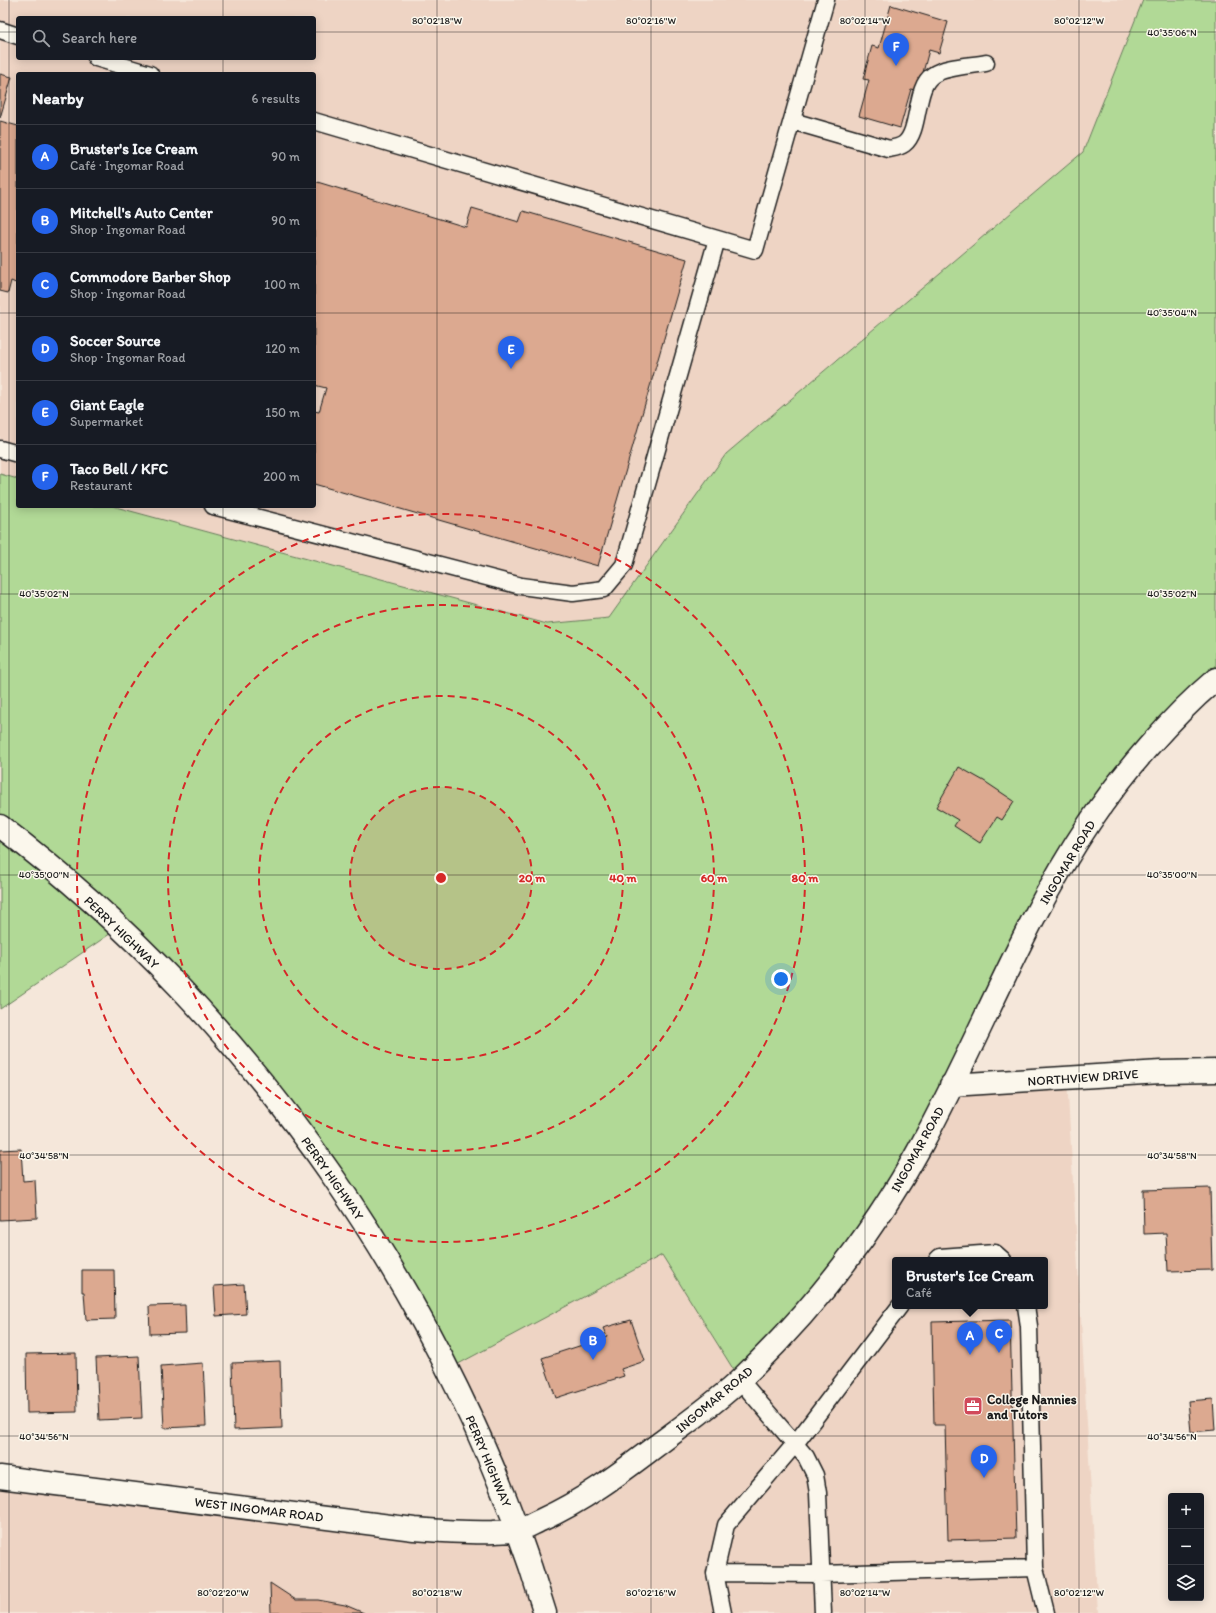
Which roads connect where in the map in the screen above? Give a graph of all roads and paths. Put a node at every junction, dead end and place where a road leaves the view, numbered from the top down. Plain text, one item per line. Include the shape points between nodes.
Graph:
1 (826, 0) edge
2 (0, 30) edge
3 (16, 35) edge
4 (103, 60) edge
5 (986, 64) dead end
6 (143, 72) edge
7 (792, 121) junction
8 (316, 122) edge
9 (717, 239) junction
10 (0, 449) edge
11 (16, 453) edge
12 (221, 508) edge
13 (1216, 679) edge
14 (0, 826) edge
15 (1216, 1071) edge
16 (951, 1086) junction
17 (940, 1257) edge
18 (1000, 1257) edge
19 (898, 1309) edge
20 (1026, 1309) edge
21 (740, 1380) junction
22 (795, 1444) junction
23 (0, 1478) edge
24 (518, 1531) junction
25 (1035, 1568) junction
26 (715, 1573) junction
27 (821, 1574) junction
28 (545, 1613) edge
29 (723, 1613) edge
30 (822, 1613) edge
31 (1046, 1613) edge

1 - 7 lane
2 - 3 lane
4 - 6 lane
5 - 7 lane via 951,69 934,74 926,81 911,134 904,144 896,147 889,149
7 - 9 lane via 755,250
8 - 9 lane
9 - 12 lane via 624,565 604,589 573,593 521,586
10 - 11 lane
13 - 16 main road, INGOMAR ROAD via 1197,695 1162,733 1090,822 1031,925
14 - 24 main road, PERRY HIGHWAY via 114,922 164,972 244,1061 324,1164 383,1253 418,1313 494,1468
15 - 16 main road, NORTHVIEW DRIVE via 1161,1072
16 - 21 main road, INGOMAR ROAD via 892,1196 857,1247 816,1300
17 - 18 lane via 995,1253
19 - 22 lane
20 - 25 lane
21 - 22 lane
21 - 24 main road, INGOMAR ROAD via 630,1466 573,1503
22 - 26 lane via 726,1525
22 - 27 lane via 806,1457 815,1475
23 - 24 main road, WEST INGOMAR ROAD via 414,1529
24 - 28 main road, PERRY HIGHWAY
25 - 27 lane
25 - 31 lane
26 - 27 lane
26 - 29 lane
27 - 30 lane

